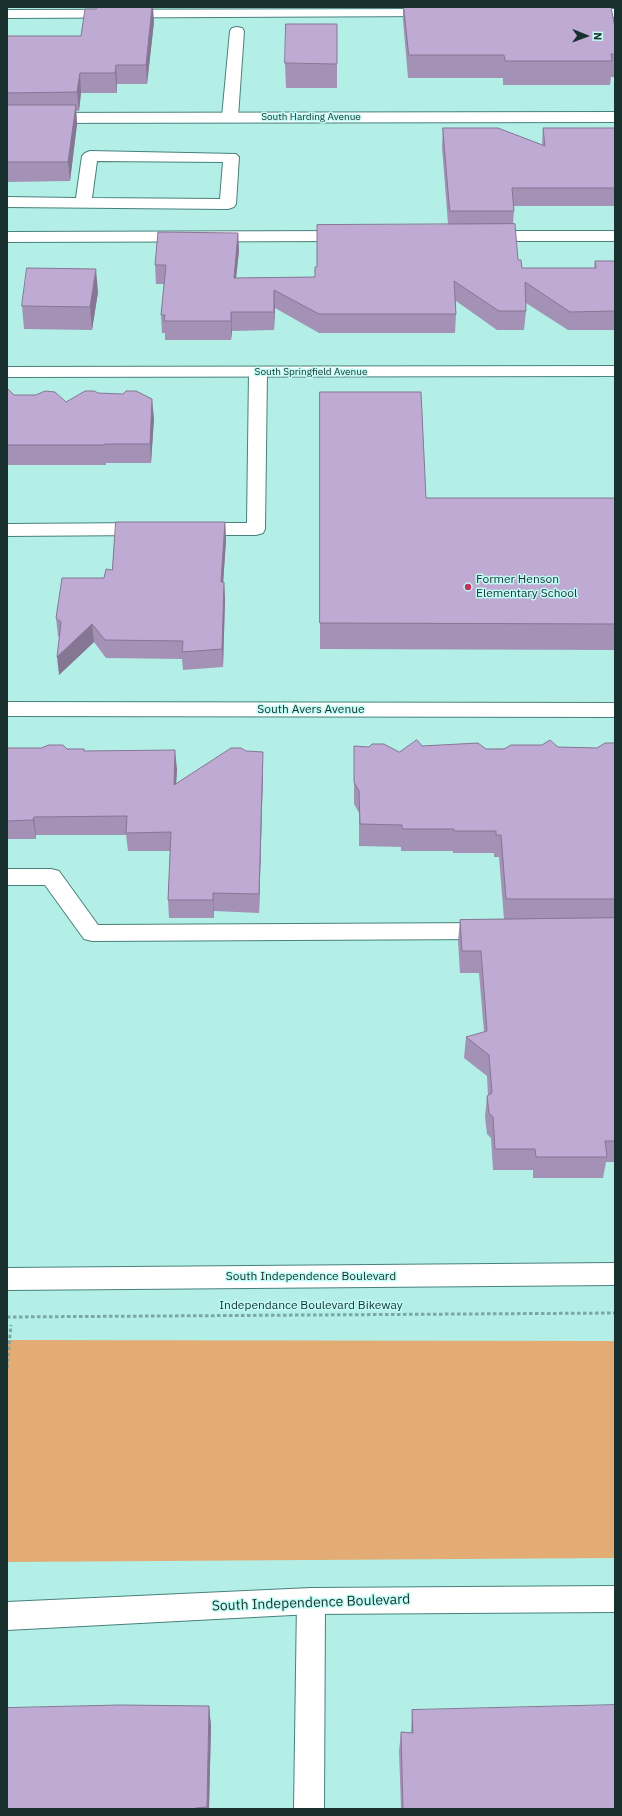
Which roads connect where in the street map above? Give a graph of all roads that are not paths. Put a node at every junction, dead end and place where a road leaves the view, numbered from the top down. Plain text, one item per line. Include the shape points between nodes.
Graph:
1 (449, 13) edge
2 (568, 13) edge
3 (615, 13) edge
4 (7, 14) edge
5 (237, 31) dead end
6 (230, 117) junction
7 (615, 117) edge
8 (7, 118) edge
9 (7, 202) edge
10 (83, 203) junction
11 (362, 236) edge
12 (473, 236) edge
13 (615, 236) edge
14 (7, 237) edge
15 (615, 371) edge
16 (7, 372) edge
17 (258, 372) junction
18 (7, 530) edge
19 (7, 709) edge
20 (615, 710) edge
21 (7, 877) edge
22 (512, 931) edge
23 (615, 1274) edge
24 (7, 1279) edge
25 (615, 1599) edge
26 (311, 1601) junction
27 (7, 1616) edge
28 (309, 1809) edge

1 - 4 street
2 - 3 street
5 - 6 street
6 - 7 street, South Harding Avenue
6 - 8 street, South Harding Avenue
9 - 10 street
10 - 10 street via 90,156 231,157 228,204
11 - 14 street
12 - 13 street
15 - 17 street, South Springfield Avenue
16 - 17 street, South Springfield Avenue
17 - 18 street via 256,529
19 - 20 street, South Avers Avenue
21 - 22 street via 51,877 92,933
23 - 24 street, South Independence Boulevard
25 - 26 street, South Independence Boulevard
26 - 27 street, South Independence Boulevard
26 - 28 street

